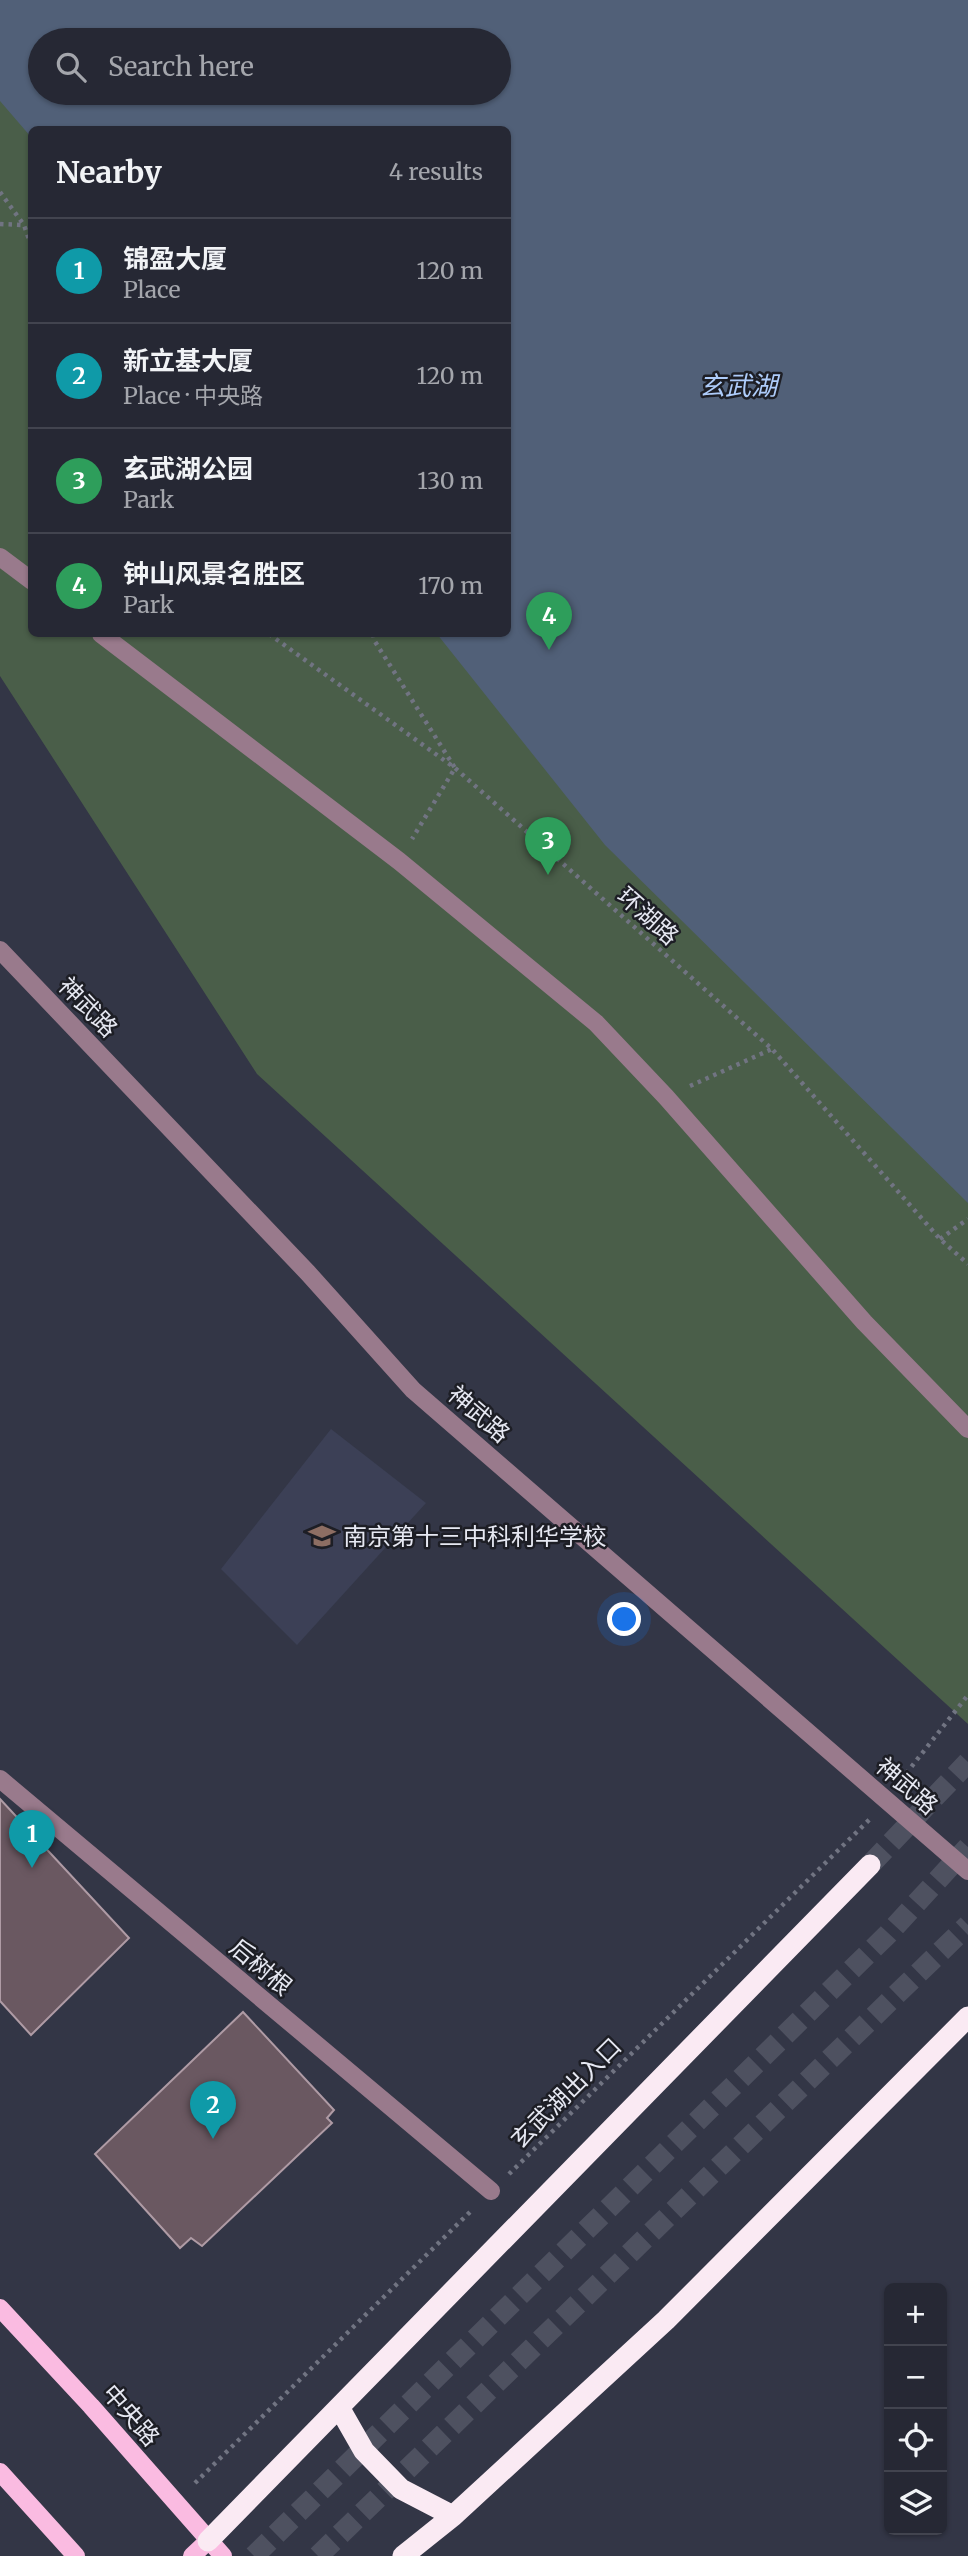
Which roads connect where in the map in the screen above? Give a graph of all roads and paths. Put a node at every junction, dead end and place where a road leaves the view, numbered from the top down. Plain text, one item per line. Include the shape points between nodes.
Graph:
1 (0, 192) edge
2 (0, 224) edge
3 (24, 225) junction
4 (28, 236) edge
5 (0, 557) edge
6 (28, 578) edge
7 (105, 637) edge
8 (272, 637) edge
9 (374, 637) edge
10 (455, 768) junction
11 (399, 860) junction
12 (0, 950) edge
13 (772, 1049) junction
14 (666, 1097) junction
15 (968, 1219) edge
16 (940, 1239) junction
17 (968, 1264) edge
18 (968, 1430) edge
19 (968, 1695) edge
20 (0, 1779) edge
21 (896, 1787) dead end
22 (872, 1817) dead end
23 (870, 1865) tunnel mouth
24 (968, 1871) edge
25 (968, 2017) edge
26 (491, 2192) junction
27 (0, 2308) edge
28 (340, 2409) junction
29 (0, 2472) edge
30 (175, 2503) junction
31 (453, 2516) junction
32 (208, 2541) junction
33 (76, 2556) edge
34 (192, 2556) edge
35 (223, 2556) edge
36 (403, 2556) edge

1 - 3 path
2 - 3 path
3 - 4 path
5 - 6 street
7 - 11 street
8 - 10 path, 环湖路
9 - 10 path
10 - 11 path
10 - 13 path, 环湖路
11 - 14 street via 596,1023
12 - 24 street, 神武路 via 308,1273 413,1390
13 - 14 path
13 - 16 path, 环湖路
14 - 18 street via 864,1322
15 - 16 path
16 - 17 path, 环湖路
19 - 21 path
20 - 26 street, 后树根
22 - 26 path, 玄武湖出入口
23 - 28 highway
25 - 31 highway via 666,2320
26 - 30 path, 玄武湖出入口
27 - 30 main road, 中央路
28 - 31 highway via 364,2451 401,2489
28 - 32 highway
29 - 33 main road
30 - 32 main road, 中央路
31 - 36 highway
32 - 34 main road
32 - 35 main road, 中央路

